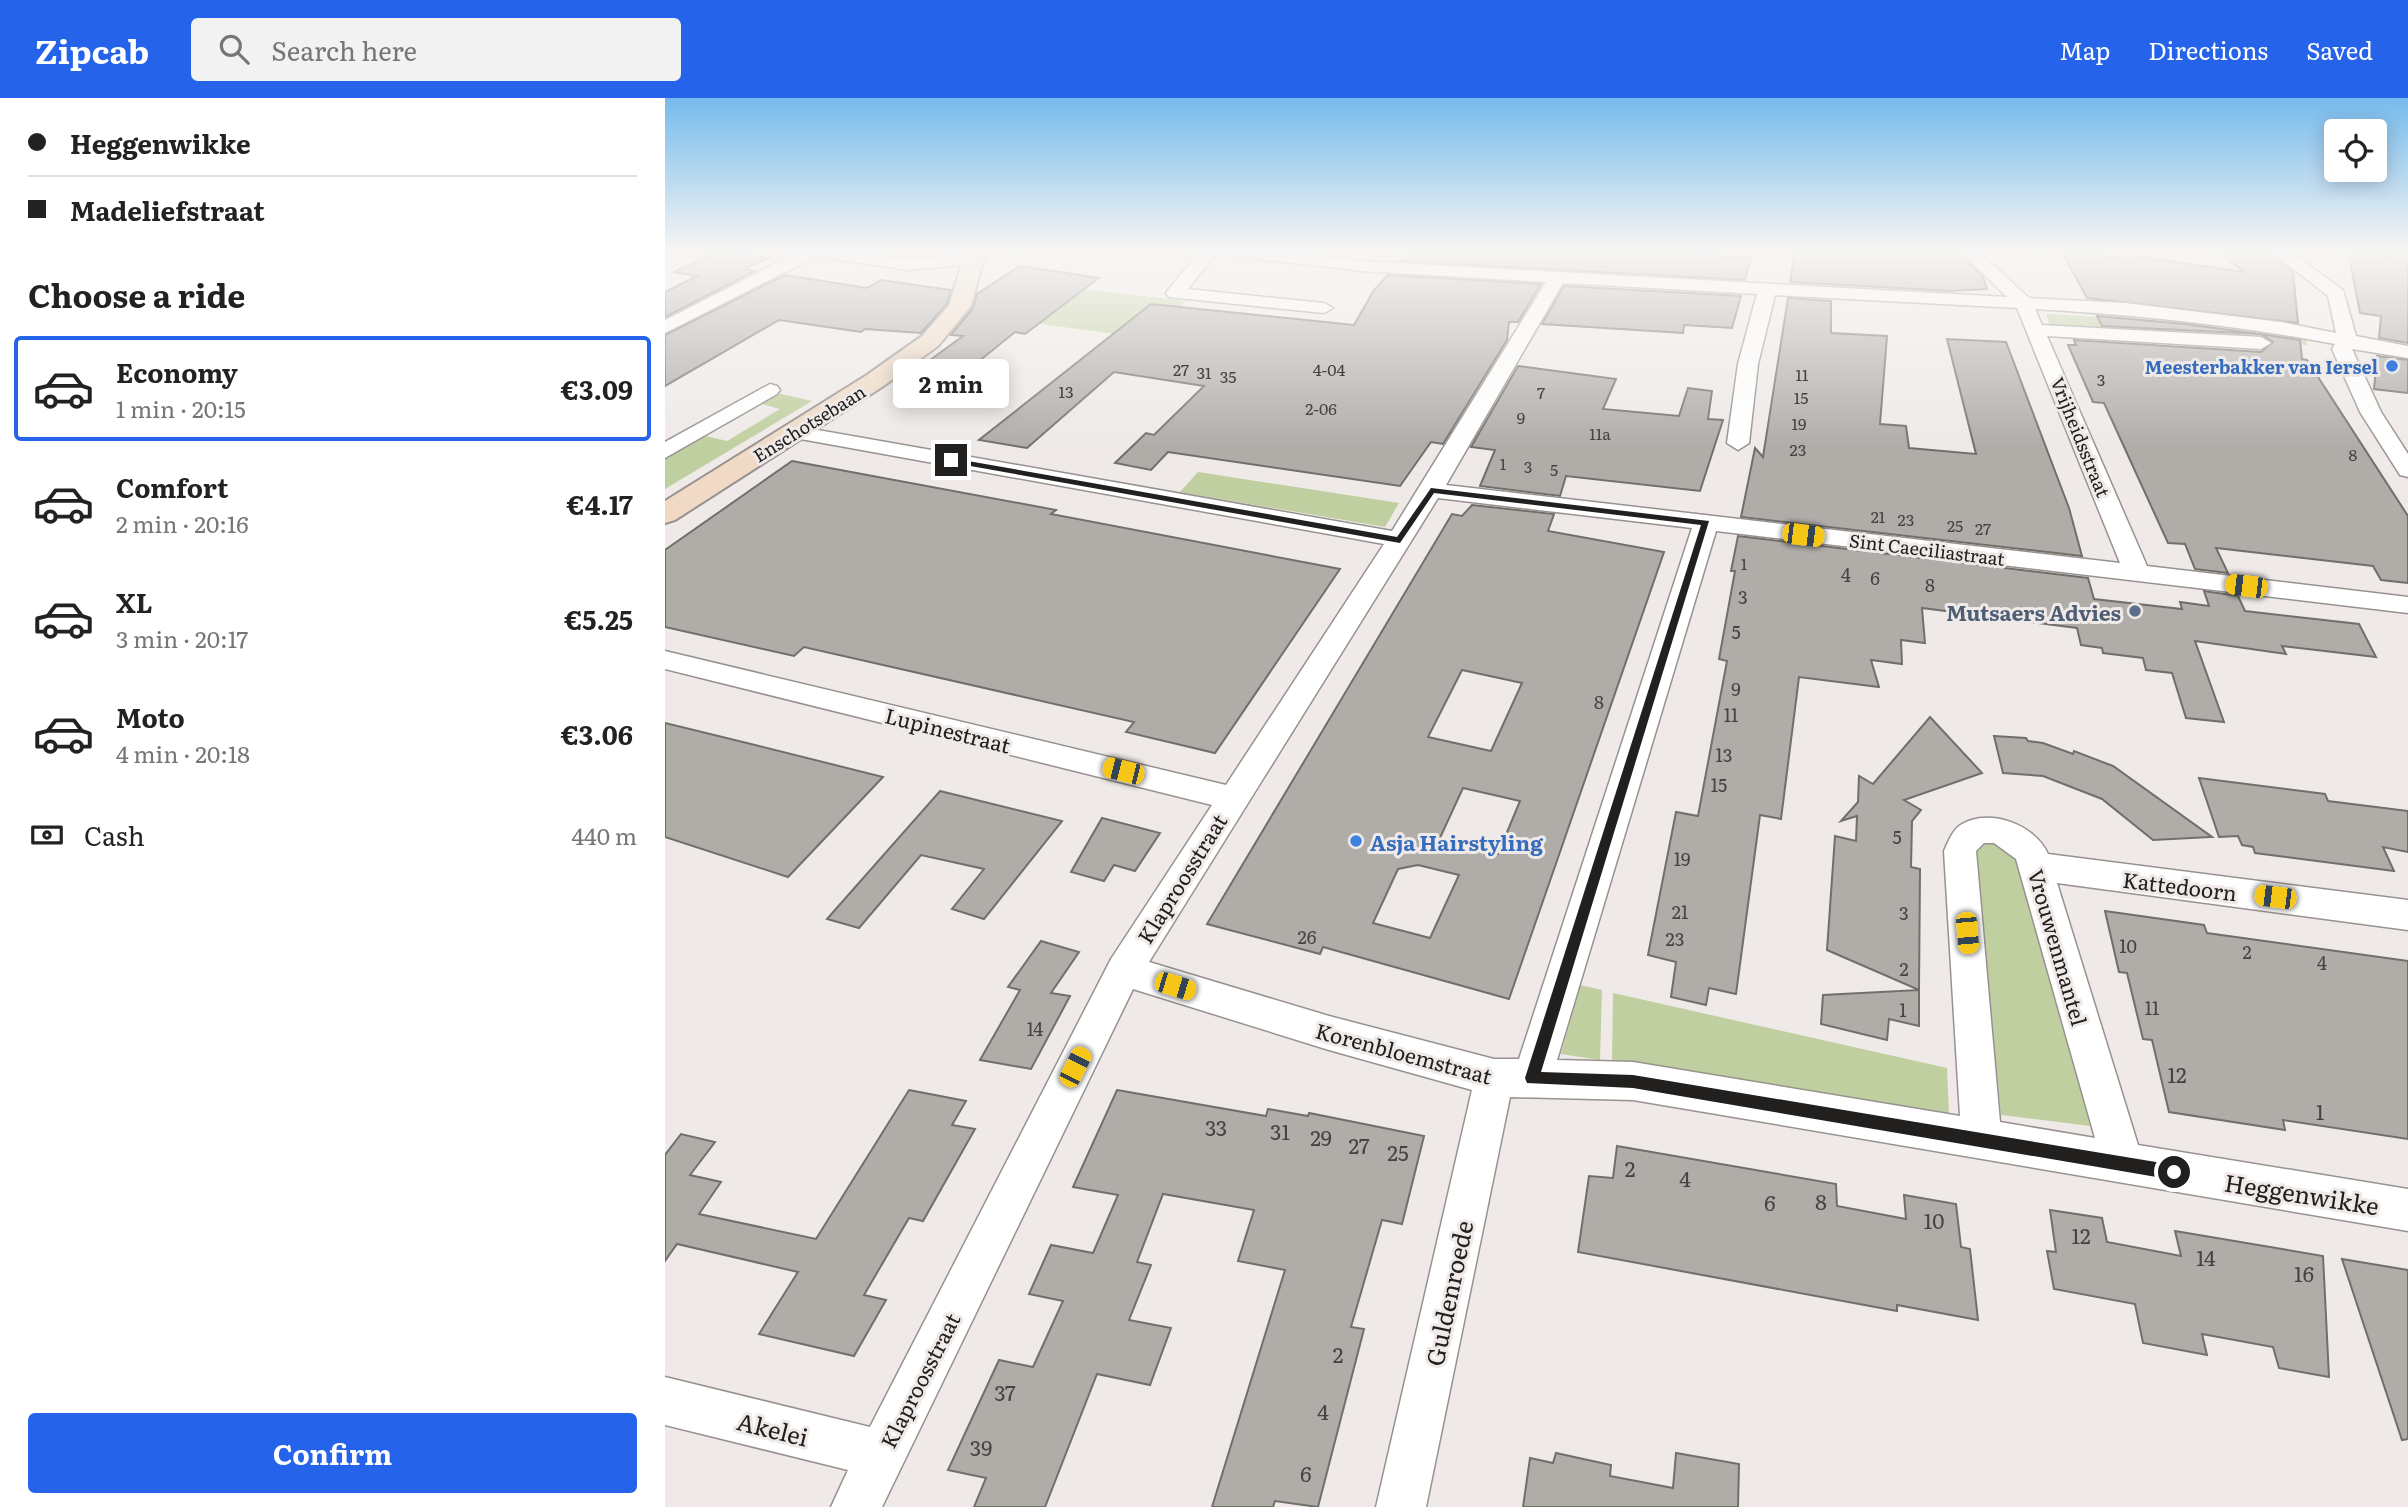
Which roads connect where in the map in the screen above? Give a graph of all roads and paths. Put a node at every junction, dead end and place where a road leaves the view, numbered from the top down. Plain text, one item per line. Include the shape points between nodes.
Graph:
1 (687, 316) edge
2 (953, 316) edge
3 (1535, 316) edge
4 (1760, 316) edge
5 (2030, 316) edge
6 (2199, 316) edge
7 (2340, 316) edge
8 (665, 327) edge
9 (2037, 330) junction
10 (2344, 344) junction
11 (2408, 352) edge
12 (770, 390) dead end
13 (795, 432) junction
14 (1738, 443) dead end
15 (665, 451) edge
16 (2408, 470) edge
17 (1431, 490) junction
18 (665, 514) edge
19 (1706, 523) junction
20 (1400, 540) junction
21 (2137, 573) junction
22 (2381, 601) junction
23 (2408, 605) edge
24 (2408, 615) edge
25 (665, 660) edge
26 (1231, 798) junction
27 (2035, 866) junction
28 (2408, 915) edge
29 (1123, 970) junction
30 (1513, 1078) junction
31 (1980, 1140) junction
32 (2123, 1164) junction
33 (2408, 1210) edge
34 (665, 1401) edge
35 (882, 1454) junction
36 (856, 1507) edge
37 (1401, 1507) edge

1 - 8 street
2 - 13 street, Enschotsebaan via 942,330 876,380
3 - 17 street, Klaproosstraat
4 - 14 street via 1748,363
5 - 9 street, Vrijheidsstraat
6 - 10 street
7 - 10 street
9 - 10 street
9 - 21 street, Vrijheidsstraat
10 - 11 street
10 - 16 street via 2363,401
12 - 15 street
13 - 18 street, Enschotsebaan
13 - 20 street
17 - 19 street, Sint Caeciliastraat
17 - 20 street, Klaproosstraat
19 - 21 street, Sint Caeciliastraat
19 - 30 street
20 - 26 street, Klaproosstraat
21 - 22 street, Sint Caeciliastraat
22 - 23 street, Sint Caeciliastraat
22 - 24 street, Sint Caeciliastraat
25 - 26 street, Lupinestraat
26 - 29 street, Klaproosstraat
27 - 28 street, Kattedoorn
27 - 31 street, Vrouwenmantel via 2022,843 1992,829 1971,834 1960,851
27 - 32 street, Vrouwenmantel
29 - 30 street, Korenbloemstraat via 1329,1033
29 - 35 street, Klaproosstraat
30 - 31 street, Heggenwikke via 1633,1081
30 - 37 street, Guldenroede
31 - 32 street, Heggenwikke
32 - 33 street, Heggenwikke
34 - 35 street, Akelei
35 - 36 street, Klaproosstraat

